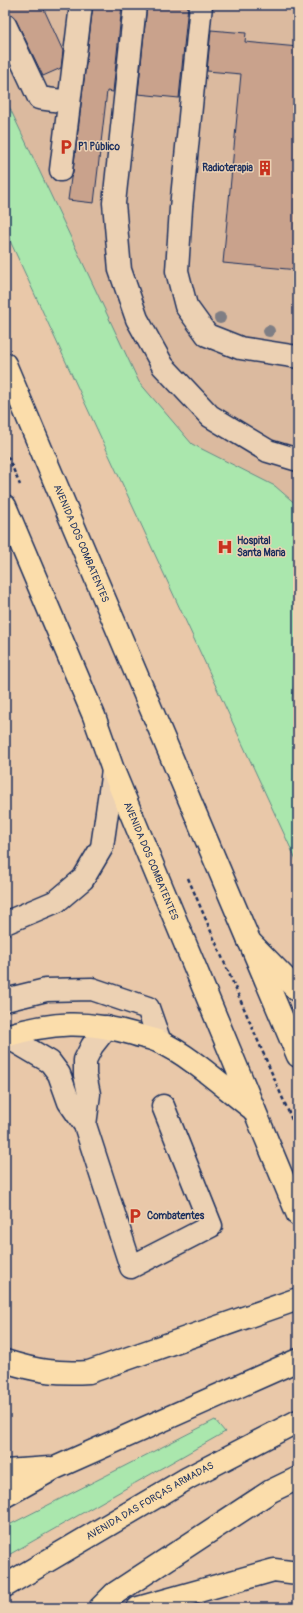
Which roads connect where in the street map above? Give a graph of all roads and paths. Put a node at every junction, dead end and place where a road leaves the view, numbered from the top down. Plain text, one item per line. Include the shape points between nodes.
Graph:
1 (81, 5) edge
2 (135, 5) edge
3 (201, 5) edge
4 (5, 25) edge
5 (69, 102) junction
6 (61, 170) dead end
7 (298, 356) edge
8 (5, 364) edge
9 (298, 460) edge
10 (5, 506) edge
11 (113, 770) junction
12 (5, 923) edge
13 (249, 941) junction
14 (298, 991) edge
15 (5, 1000) edge
16 (108, 1027) junction
17 (5, 1036) edge
18 (160, 1042) junction
19 (298, 1056) edge
20 (163, 1106) dead end
21 (254, 1110) junction
22 (85, 1125) junction
23 (298, 1216) edge
24 (298, 1299) edge
25 (298, 1360) edge
26 (5, 1361) edge
27 (298, 1421) edge
28 (55, 1468) junction
29 (5, 1471) edge
30 (298, 1478) edge
31 (5, 1496) edge
32 (298, 1573) edge
33 (5, 1586) edge
34 (100, 1608) edge
35 (138, 1608) edge

1 - 5 street
2 - 9 street via 114,204 120,270 137,320 163,366 210,416 268,452
3 - 7 street via 177,271 186,306 207,335 240,348
4 - 5 street via 39,98
5 - 6 street
8 - 13 main road, AVENIDA DOS COMBATENTES
10 - 11 main road, AVENIDA DOS COMBATENTES via 94,716
11 - 12 street via 102,847 83,879 57,901
11 - 21 main road, AVENIDA DOS COMBATENTES
13 - 14 main road
13 - 19 main road, AVENIDA DOS COMBATENTES
15 - 18 street via 46,990 92,989 148,1008
16 - 17 main road via 66,1024 35,1028
16 - 18 main road
16 - 22 street via 92,1046 85,1060 89,1094
17 - 22 street via 50,1062 59,1074 69,1102
18 - 21 main road via 189,1060
20 - 22 street via 211,1226 131,1267
21 - 23 main road, AVENIDA DOS COMBATENTES
24 - 26 main road via 89,1372 62,1374
25 - 28 main road
27 - 33 main road, AVENIDA DAS FORÇAS ARMADAS via 188,1478
28 - 29 main road
28 - 31 main road
30 - 34 main road via 271,1491 114,1594
32 - 35 main road via 274,1570

